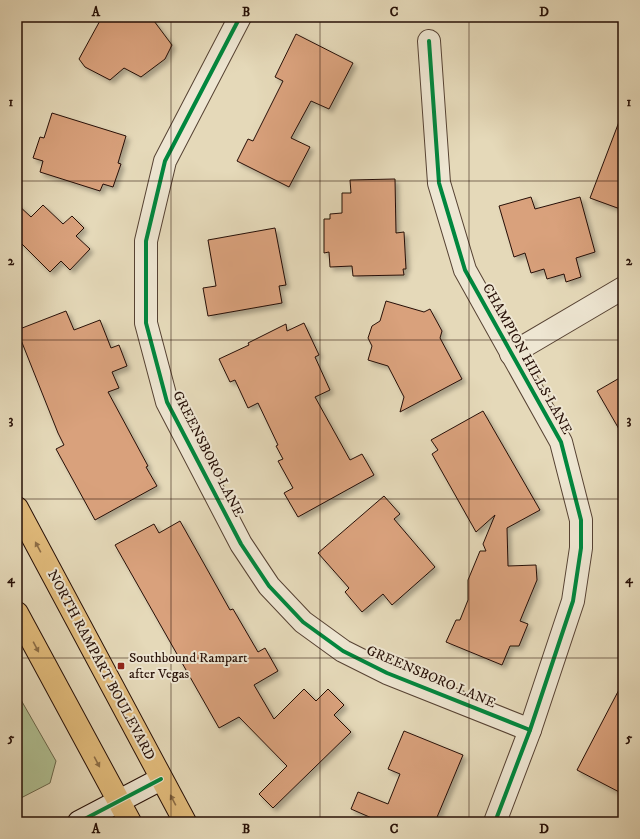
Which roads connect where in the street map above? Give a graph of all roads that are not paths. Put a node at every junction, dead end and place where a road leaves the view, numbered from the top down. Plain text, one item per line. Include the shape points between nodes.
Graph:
1 (240, 17) edge
2 (429, 41) dead end
3 (623, 288) edge
4 (511, 354) junction
5 (17, 508) edge
6 (17, 613) edge
7 (530, 730) junction
8 (162, 779) junction
9 (119, 801) junction
10 (79, 822) edge
11 (130, 822) edge
12 (185, 822) edge
13 (495, 822) edge

1 - 7 street, GREENSBORO LANE via 165,161 146,241 146,323 167,402 241,544 269,586 303,622 343,651 387,673
2 - 4 street, CHAMPION HILLS LANE via 439,183 466,270
3 - 4 street
4 - 7 street, CHAMPION HILLS LANE via 561,442 581,520 581,548 573,601
8 -> 5 main road, NORTH RAMPART BOULEVARD
6 -> 9 main road
7 - 13 street, CHAMPION HILLS LANE
8 - 9 street
12 -> 8 main road, NORTH RAMPART BOULEVARD
9 - 10 street
9 - 11 main road

